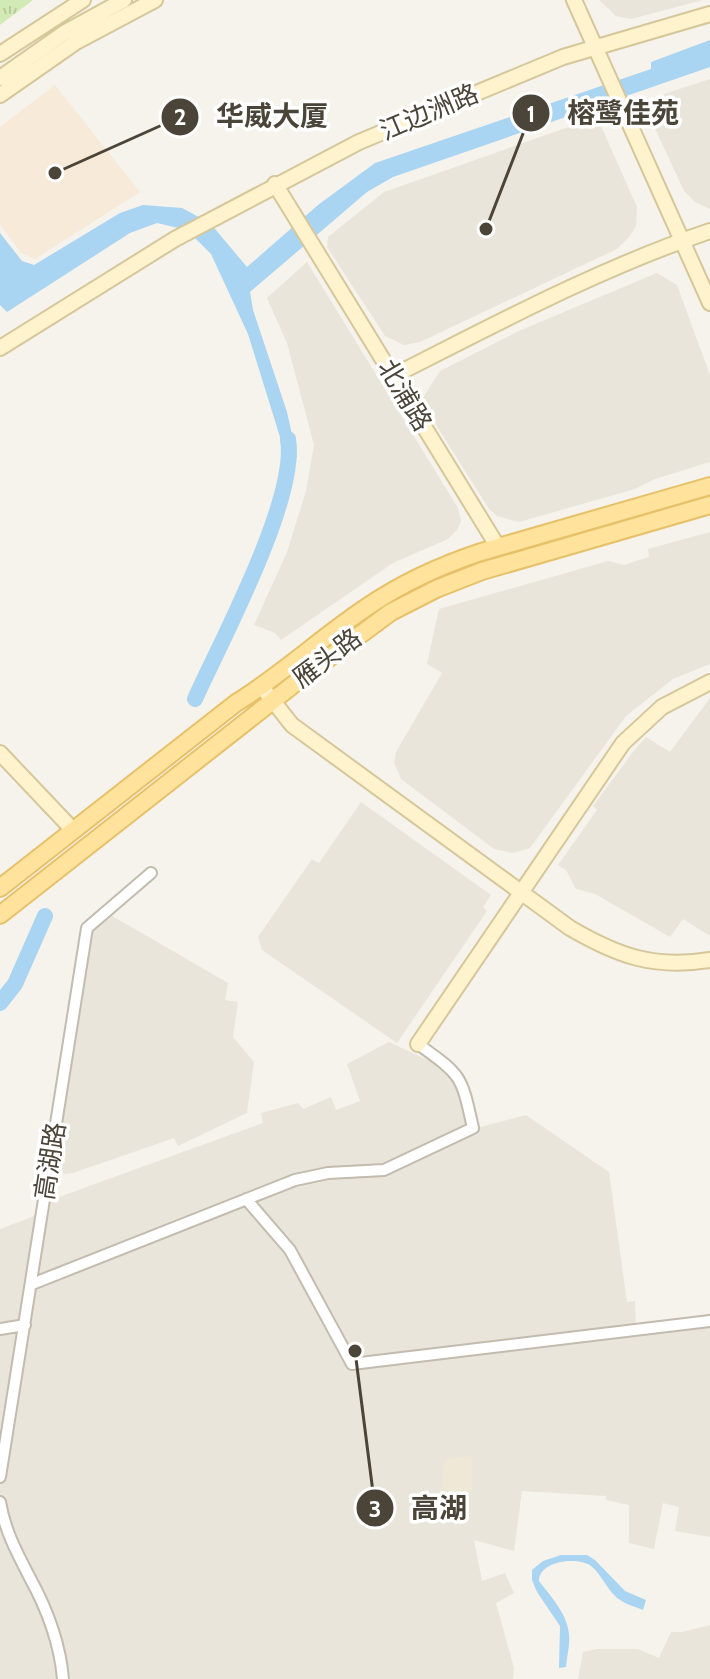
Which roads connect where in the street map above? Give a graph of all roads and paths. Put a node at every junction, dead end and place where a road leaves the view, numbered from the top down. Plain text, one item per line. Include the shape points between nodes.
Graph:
1 (83, 0) edge
2 (124, 0) edge
3 (155, 0) edge
4 (574, 0) edge
5 (710, 14) edge
6 (594, 45) junction
7 (0, 54) edge
8 (0, 78) edge
9 (0, 95) edge
10 (275, 184) junction
11 (710, 231) edge
12 (682, 241) junction
13 (710, 303) edge
14 (0, 348) edge
15 (393, 376) junction
16 (710, 486) edge
17 (710, 505) edge
18 (498, 547) junction
19 (710, 682) edge
20 (267, 694) junction
21 (0, 753) edge
22 (73, 830) junction
23 (151, 873) dead end
24 (0, 888) edge
25 (521, 893) junction
26 (0, 915) edge
27 (710, 960) edge
28 (418, 1044) joint
29 (246, 1199) junction
30 (32, 1284) junction
31 (710, 1321) edge
32 (25, 1325) junction
33 (0, 1329) edge
34 (0, 1477) edge
35 (0, 1502) edge
36 (63, 1679) edge

1 - 7 street
2 - 8 street
3 - 9 street via 76,42
4 - 6 street
5 - 6 street, 江边洲路
6 - 10 street, 江边洲路 via 359,142
6 - 12 street
10 - 14 street, 江边洲路 via 119,271
10 - 15 street, 北浦路
11 - 12 street
12 - 13 street
12 - 15 street
15 - 18 street, 北浦路
16 - 18 main road, 雁头路
17 - 20 main road, 雁头路 via 497,566 436,589 391,612
18 - 20 main road, 雁头路 via 386,595 347,621
19 - 25 street via 662,707 628,737
20 - 22 main road, 雁头路 via 236,703
20 - 25 street via 292,725
20 - 26 main road, 雁头路
21 - 22 street
22 - 24 main road, 雁头路
23 - 30 street, 高湖路 via 87,928
25 - 27 street via 570,928 623,954 661,963
25 - 28 street
28 - 29 street via 458,1075 473,1128 384,1170 318,1174
29 - 30 street
29 - 31 street via 290,1250 352,1364
30 - 32 street, 高湖路
32 - 33 street
32 - 34 street, 高湖路
35 - 36 street via 9,1537 43,1603

